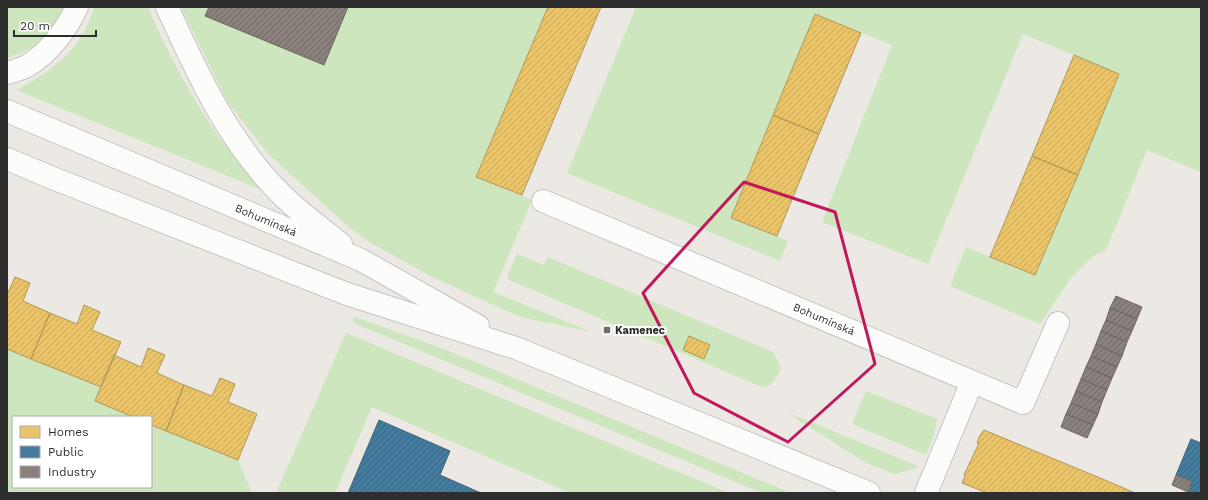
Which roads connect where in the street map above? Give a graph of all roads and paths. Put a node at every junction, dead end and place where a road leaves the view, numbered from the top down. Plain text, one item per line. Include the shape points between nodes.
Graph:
1 (77, 7) edge
2 (167, 7) edge
3 (7, 73) edge
4 (7, 111) edge
5 (7, 159) edge
6 (543, 201) dead end
7 (361, 260) junction
8 (1058, 322) dead end
9 (516, 348) junction
10 (972, 382) junction
11 (869, 493) edge
12 (926, 493) edge

1 - 3 main road via 68,26 48,49 26,67
2 - 7 main road via 215,106 248,157 295,207
4 - 7 main road, Bohumínská
5 - 9 main road, Bohumínská via 347,294
6 - 10 main road, Bohumínská
7 - 9 main road, Bohumínská
8 - 10 main road, Bohumínská via 1023,403
9 - 11 main road, Bohumínská
10 - 12 main road

